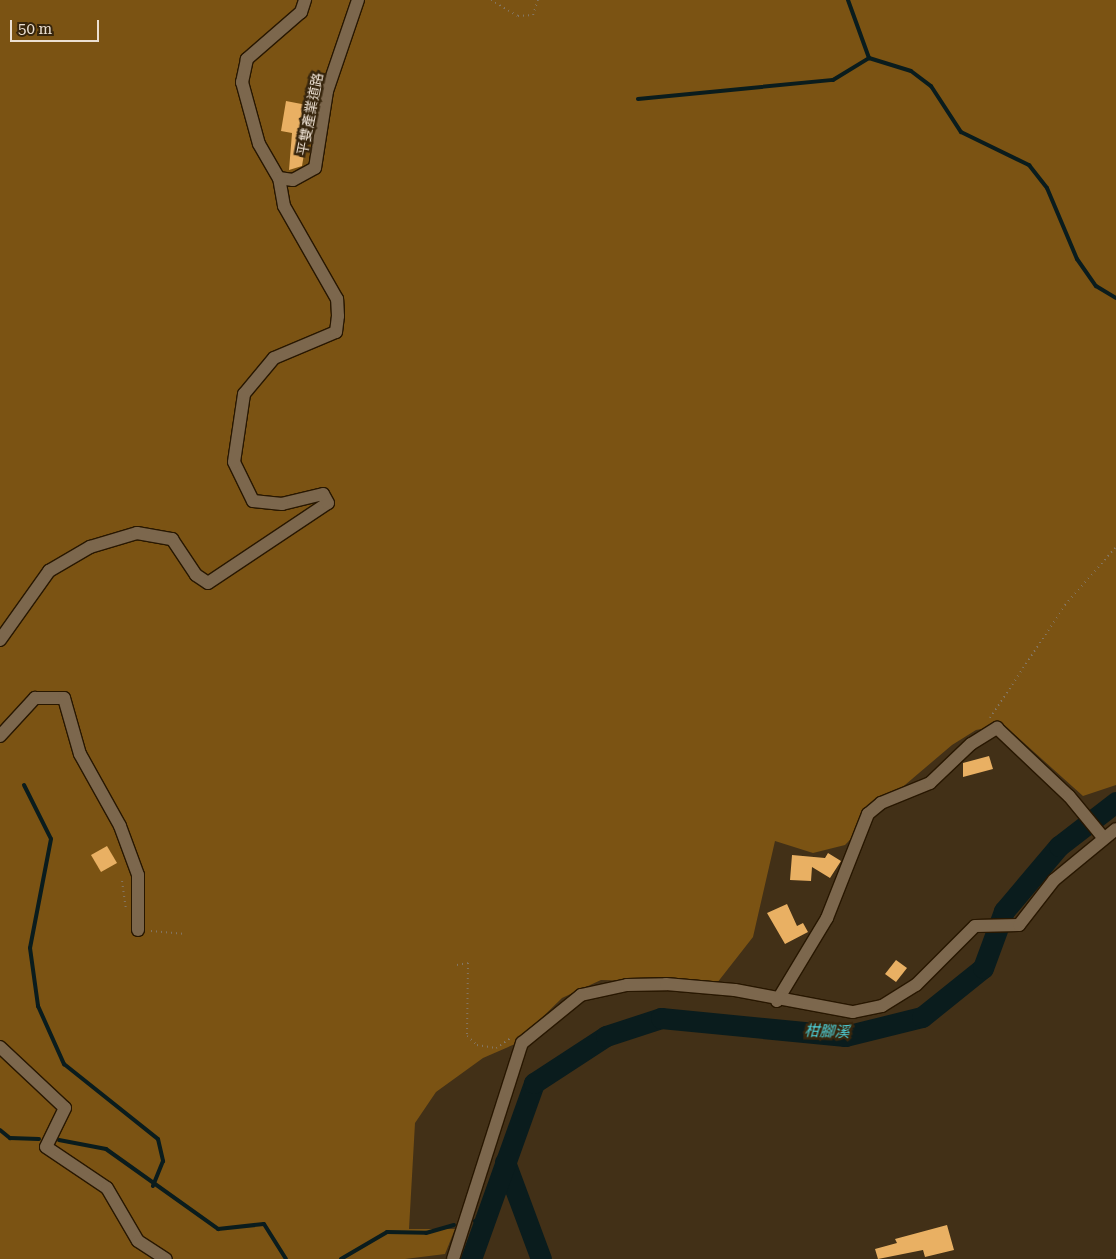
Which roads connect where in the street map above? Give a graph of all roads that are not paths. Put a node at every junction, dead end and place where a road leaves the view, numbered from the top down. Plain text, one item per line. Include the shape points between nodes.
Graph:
1 (305, 0) edge
2 (358, 0) edge
3 (279, 178) junction
4 (0, 640) edge
5 (0, 736) edge
6 (1116, 829) edge
7 (1102, 836) junction
8 (138, 930) dead end
9 (778, 1002) junction
10 (0, 1047) edge
11 (166, 1259) edge
12 (453, 1259) edge

1 - 3 street via 301,12 247,59 242,82 259,144
2 - 3 street, 平雙產業道路 via 327,91 315,168 293,180
3 - 4 street via 284,206 337,299 336,332 274,358 244,394 234,462 253,501 282,504 323,494 328,503 208,583 196,575 172,539 137,533 90,547 49,571
5 - 8 street via 35,698 64,698 80,754 120,826 138,875
6 - 7 street
7 - 9 street via 1054,880 1020,925 975,926 916,986 882,1006 853,1012
7 - 9 street via 1070,796 997,728 930,783 881,803 868,814 827,918
9 - 12 street via 735,990 628,985 581,995 534,1031 522,1043
10 - 11 street via 64,1108 46,1148 107,1188 138,1241

